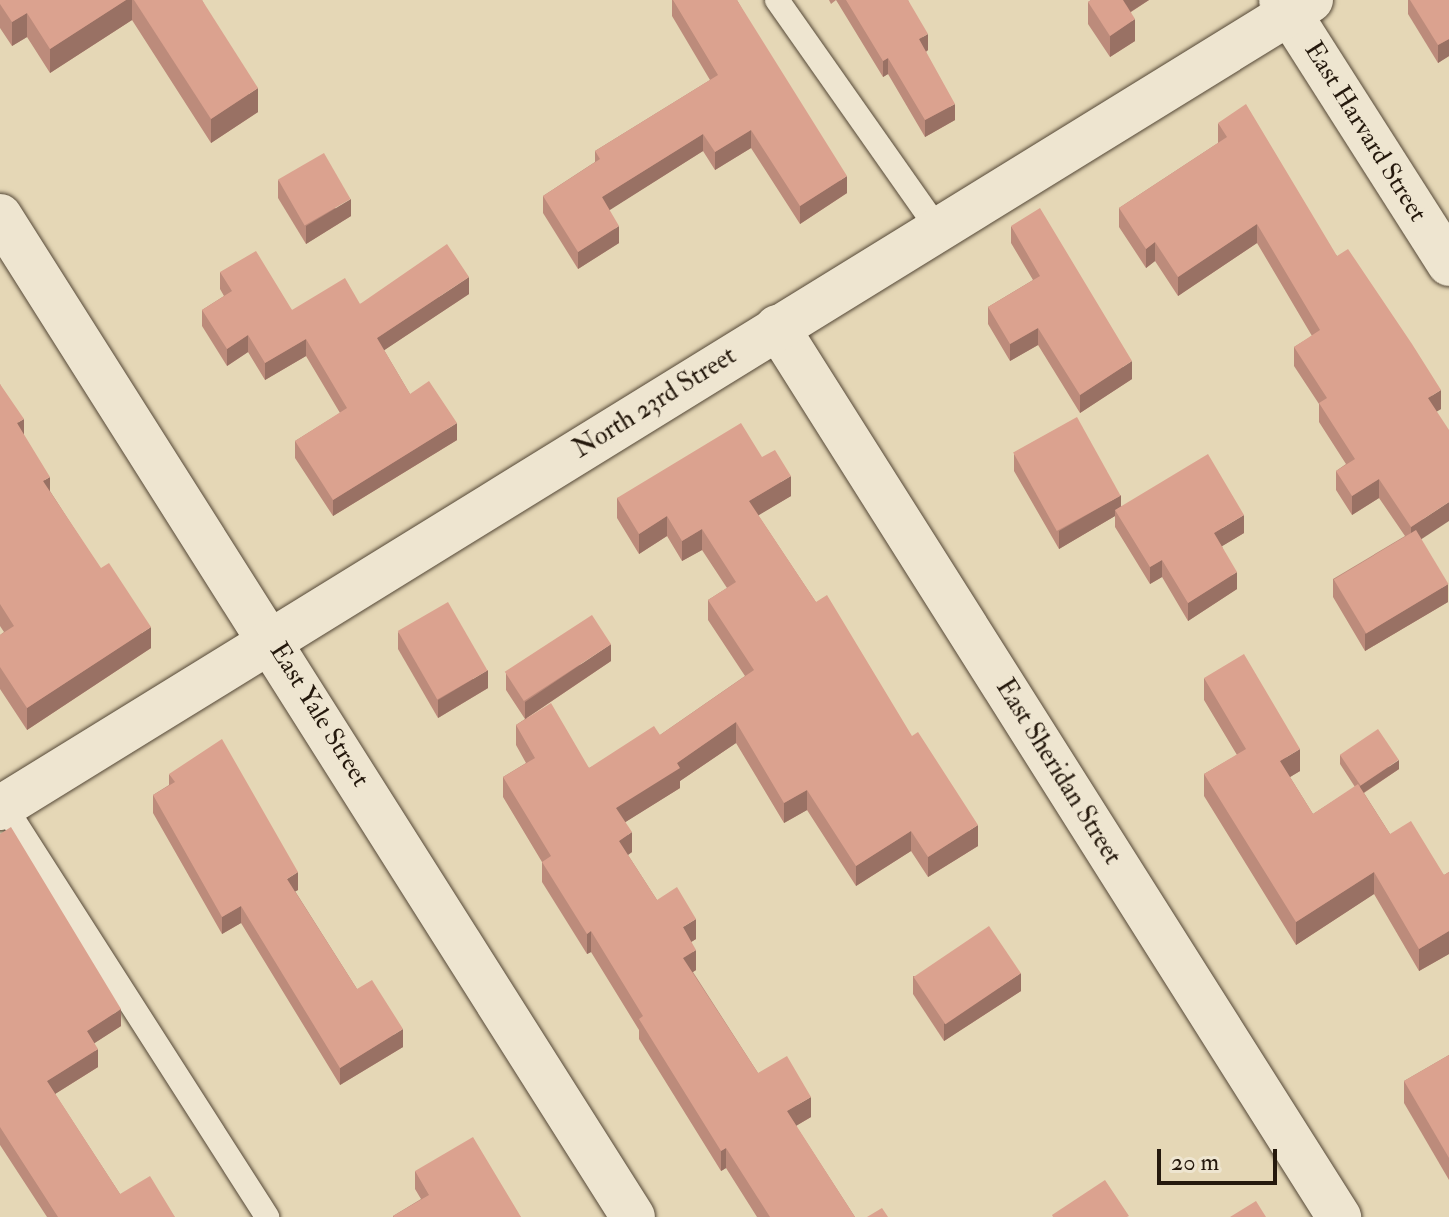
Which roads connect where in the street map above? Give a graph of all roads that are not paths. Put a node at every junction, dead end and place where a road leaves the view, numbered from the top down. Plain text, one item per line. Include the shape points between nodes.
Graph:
1 (777, 0) edge
2 (1294, 5) edge
3 (0, 216) edge
4 (938, 229) junction
5 (1449, 264) edge
6 (777, 327) junction
7 (272, 640) junction
8 (1, 804) edge
9 (267, 1217) edge
10 (633, 1217) edge
11 (1339, 1217) edge

1 - 4 lane
2 - 4 street, North 23rd Street
2 - 5 street, East Harvard Street
3 - 7 street, East Yale Street
4 - 6 street, North 23rd Street
6 - 7 street, North 23rd Street
6 - 11 street, East Sheridan Street
7 - 8 street, North 23rd Street
7 - 10 street, East Yale Street
8 - 9 lane

